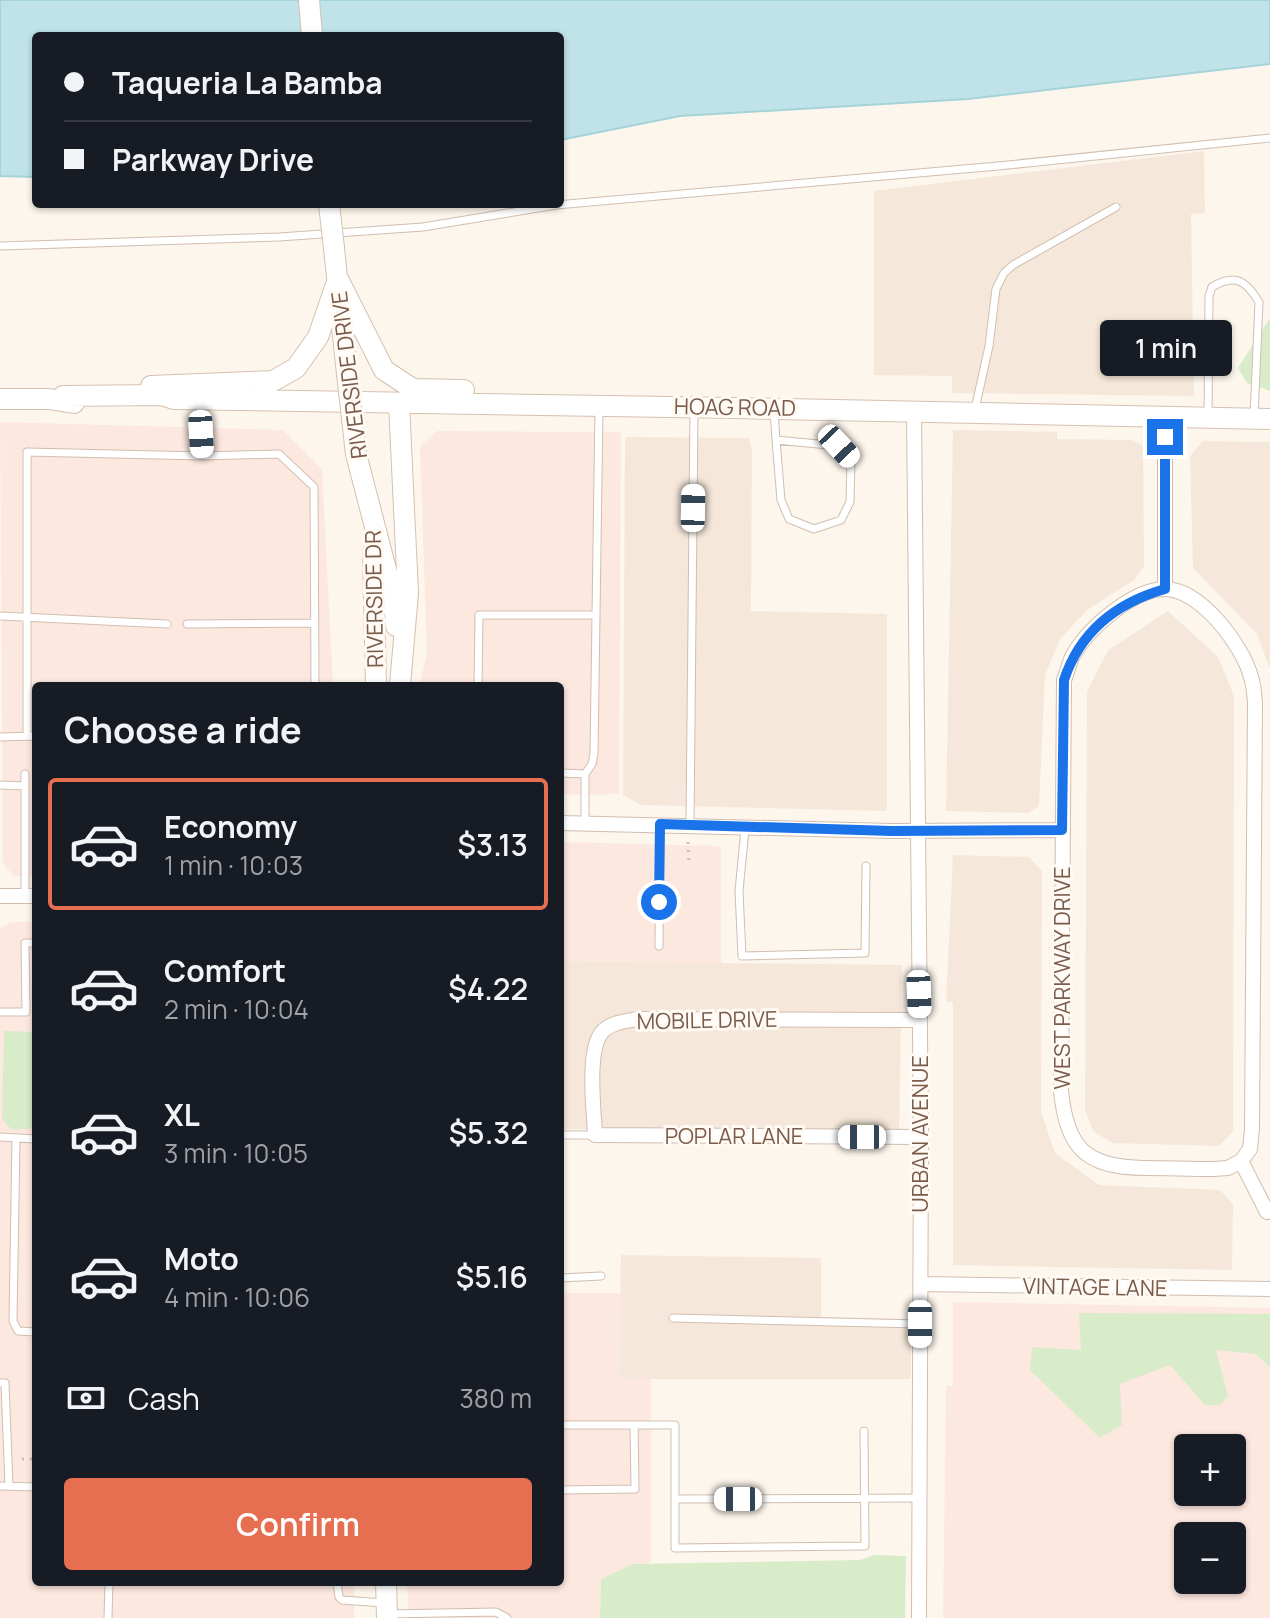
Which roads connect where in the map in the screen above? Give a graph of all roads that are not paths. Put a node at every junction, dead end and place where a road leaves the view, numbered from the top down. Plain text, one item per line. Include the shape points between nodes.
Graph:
1 (309, 0) edge
2 (312, 32) edge
3 (1270, 138) edge
4 (564, 204) edge
5 (1116, 207) dead end
6 (329, 208) edge
7 (538, 208) edge
8 (0, 246) edge
9 (338, 279) junction
10 (56, 398) junction
11 (0, 399) edge
12 (200, 399) junction
13 (399, 403) junction
14 (599, 405) junction
15 (660, 405) junction
16 (694, 406) junction
17 (773, 407) junction
18 (914, 410) junction
19 (975, 411) junction
20 (1165, 416) junction
21 (1208, 417) junction
22 (1262, 418) edge
23 (776, 440) junction
24 (202, 456) junction
25 (372, 512) junction
26 (1165, 589) junction
27 (596, 615) junction
28 (0, 616) edge
29 (29, 617) junction
30 (313, 623) junction
31 (167, 624) dead end
32 (187, 624) dead end
33 (315, 682) edge
34 (376, 682) edge
35 (400, 682) edge
36 (400, 682) edge
37 (478, 682) edge
38 (32, 736) edge
39 (0, 737) edge
40 (564, 773) edge
41 (25, 774) dead end
42 (585, 774) junction
43 (0, 785) edge
44 (25, 786) junction
45 (564, 823) edge
46 (585, 823) junction
47 (660, 824) junction
48 (690, 825) junction
49 (745, 826) junction
50 (1062, 830) junction
51 (918, 831) junction
52 (866, 866) dead end
53 (0, 896) edge
54 (31, 896) edge
55 (32, 943) edge
56 (659, 946) dead end
57 (0, 1012) edge
58 (920, 1020) junction
59 (564, 1135) edge
60 (595, 1135) junction
61 (0, 1137) edge
62 (921, 1137) junction
63 (16, 1138) junction
64 (32, 1139) edge
65 (1241, 1161) junction
66 (1267, 1212) dead end
67 (601, 1276) dead end
68 (564, 1278) edge
69 (920, 1284) junction
70 (1270, 1289) edge
71 (673, 1318) dead end
72 (920, 1324) junction
73 (32, 1332) edge
74 (0, 1383) edge
75 (564, 1425) edge
76 (634, 1425) junction
77 (864, 1431) dead end
78 (4, 1486) edge
79 (32, 1487) edge
80 (564, 1490) edge
81 (865, 1498) junction
82 (919, 1498) junction
83 (675, 1499) junction
84 (109, 1586) edge
85 (337, 1586) edge
86 (386, 1586) edge
87 (387, 1612) edge
88 (108, 1618) edge
89 (507, 1618) edge
90 (919, 1618) edge

1 - 2 main road
3 - 4 lane
5 - 19 lane via 1004,273 996,289
6 - 9 main road, RIVERSIDE DRIVE, bridge
7 - 8 lane via 423,227
9 - 10 main road via 318,337 296,368 273,381 87,388
9 - 15 main road via 384,370 413,389 560,392
9 - 25 main road, RIVERSIDE DRIVE, bridge via 356,454
10 - 11 main road
10 - 12 main road, HOAG ROAD
12 - 13 main road, HOAG ROAD
12 - 24 lane
13 - 14 main road, HOAG ROAD
13 - 35 main road via 408,593
14 - 15 main road, HOAG ROAD
14 - 27 lane
15 - 16 main road, HOAG ROAD
16 - 17 main road, HOAG ROAD
16 - 48 lane
17 - 18 main road, HOAG ROAD
17 - 23 lane
18 - 19 main road, HOAG ROAD
18 - 51 street, URBAN AVENUE
19 - 20 main road, HOAG ROAD
20 - 21 main road, HOAG ROAD
20 - 26 street
21 - 22 main road, HOAG ROAD
21 - 22 lane via 1209,296 1225,279 1249,286 1259,302
23 - 23 lane via 781,500 789,519 814,529 841,520 850,502 851,459 839,446
24 - 29 lane via 27,452
24 - 30 lane via 279,454 314,487
25 - 34 main road, RIVERSIDE DR
25 - 36 main road, RIVERSIDE DRIVE via 394,600
26 - 50 street, WEST PARKWAY DRIVE via 1114,611 1072,658 1064,680
26 - 65 street via 1187,594 1208,609 1242,655 1255,702 1252,1129 1250,1149
27 - 37 lane via 479,615
27 - 42 lane via 594,754
28 - 29 lane
29 - 31 lane
29 - 38 lane
30 - 32 lane
30 - 33 lane
38 - 39 lane
40 - 42 lane
41 - 44 lane
42 - 46 lane
43 - 44 lane
44 - 54 lane
45 - 46 street
46 - 47 street
47 - 48 street
47 - 56 lane
48 - 49 street
49 - 51 street
49 - 52 lane via 739,891 742,956 865,953
50 - 51 street
50 - 65 street, WEST PARKWAY DRIVE via 1061,1091 1064,1119 1075,1144 1091,1160 1116,1168 1213,1169
51 - 58 street, URBAN AVENUE
53 - 54 street
55 - 57 lane via 25,943 26,1012
58 - 60 street, MOBILE DRIVE via 617,1023 595,1044
58 - 62 street, URBAN AVENUE
59 - 60 lane
60 - 62 street, POPLAR LANE
61 - 63 lane
62 - 69 street, URBAN AVENUE
63 - 64 lane
63 - 73 lane via 13,1321 18,1331
65 - 66 street
67 - 68 lane
69 - 70 street, VINTAGE LANE
69 - 72 street, URBAN AVENUE
71 - 72 lane
72 - 82 street, URBAN AVENUE
74 - 78 lane via 5,1383
75 - 76 lane
76 - 80 lane via 635,1489
76 - 83 lane via 675,1425
77 - 81 lane
78 - 79 lane
81 - 82 lane
81 - 83 lane
81 - 83 lane via 865,1546 675,1548
82 - 90 street, URBAN AVENUE
84 - 88 lane
85 - 87 lane via 342,1600
86 - 87 main road
87 - 89 lane via 496,1612

